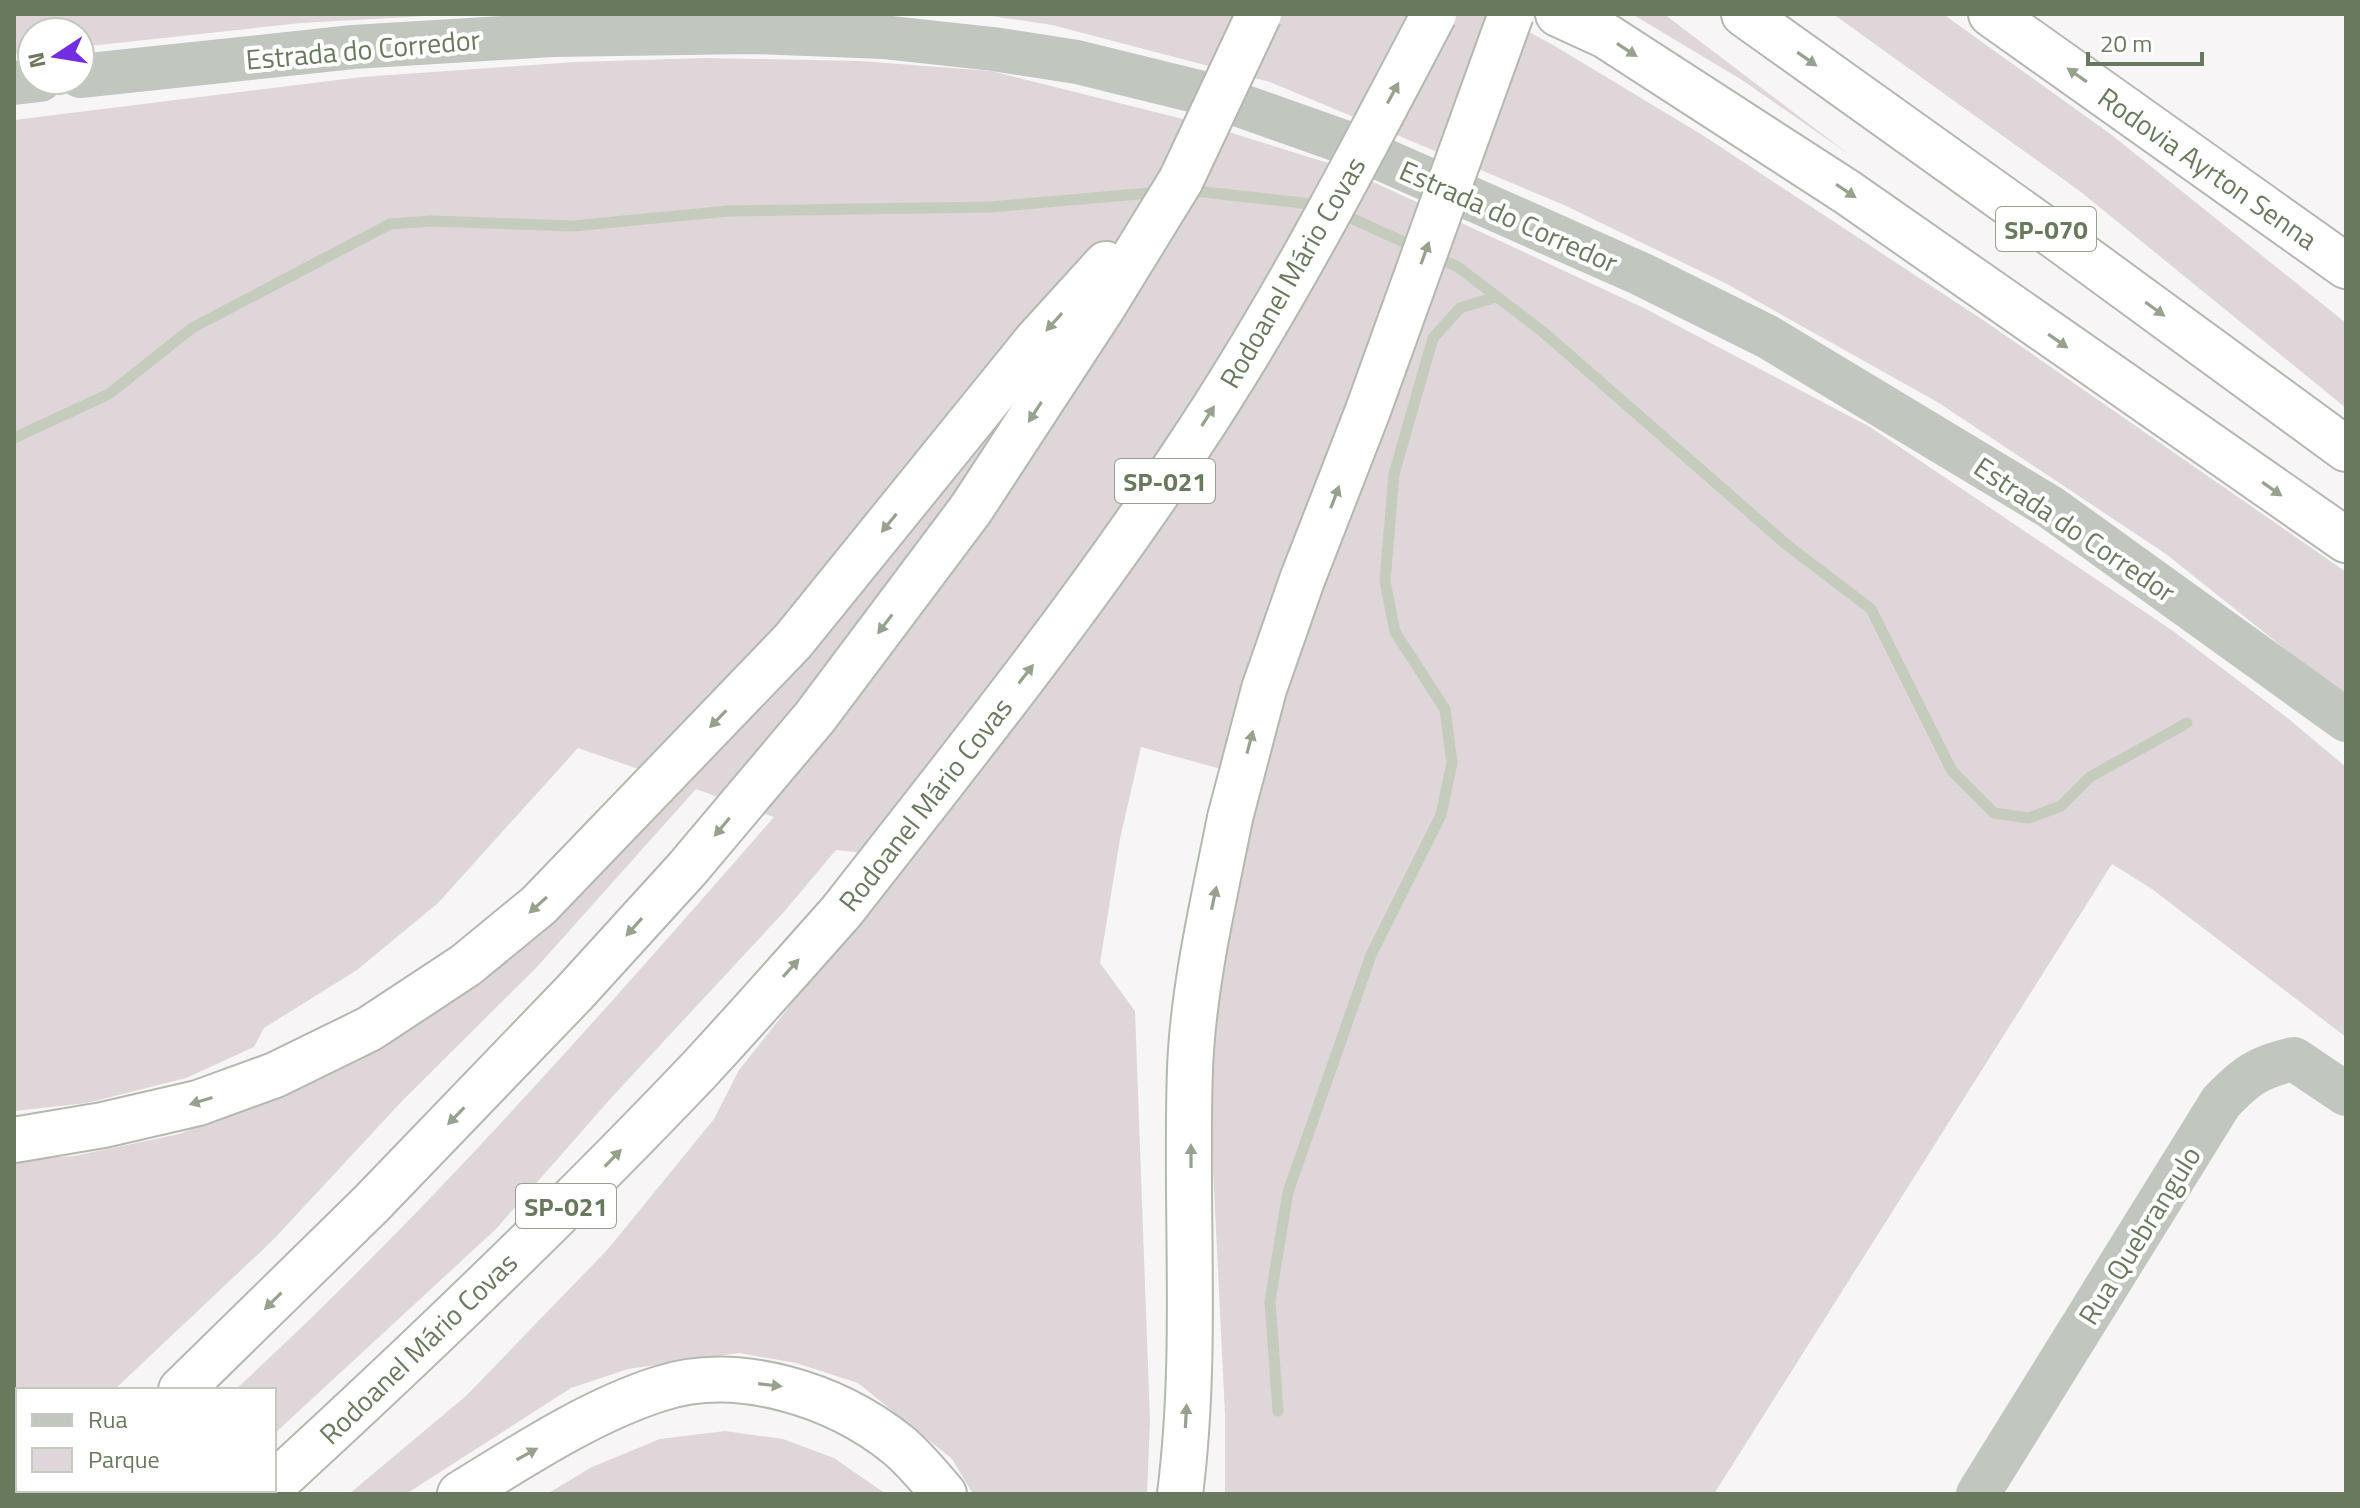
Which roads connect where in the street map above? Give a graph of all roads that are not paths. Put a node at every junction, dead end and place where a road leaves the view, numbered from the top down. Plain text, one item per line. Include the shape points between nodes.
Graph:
1 (1259, 14) edge
2 (1434, 14) edge
3 (1511, 14) edge
4 (1558, 14) edge
5 (1744, 14) edge
6 (1991, 14) edge
7 (96, 74) edge
8 (1181, 180) junction
9 (2346, 266) edge
10 (2346, 449) edge
11 (2346, 540) edge
12 (2346, 720) edge
13 (2346, 1094) edge
14 (14, 1140) edge
15 (183, 1388) edge
16 (276, 1482) edge
17 (460, 1494) edge
18 (944, 1494) edge
19 (1180, 1494) edge
20 (1978, 1494) edge

1 - 8 highway, bridge
16 -> 2 highway, Rodoanel Mário Covas / SP-021, bridge via 569,1202 841,912 1034,665 1190,446 1315,242
19 -> 3 highway, bridge via 1191,1318 1190,1067 1206,939 1230,818 1264,689 1302,580
4 -> 11 highway via 1606,36 1847,192
5 -> 10 highway, SP-070
9 -> 6 highway, Rodovia Ayrton Senna
7 - 12 street, Estrada do Corredor via 353,47 552,35 753,32 883,37 993,49 1077,62 1211,95 1355,147 1641,274 1768,337 2050,507
8 -> 14 highway via 1036,341 793,641 539,905 466,965 369,1029 275,1075 184,1106
8 -> 15 highway via 971,509 815,717 575,992 371,1204
13 - 20 street, Rua Quebrangulo via 2294,1059 2245,1077 2221,1102
17 -> 18 highway via 614,1405 662,1387 714,1380 780,1386 846,1409 900,1446

